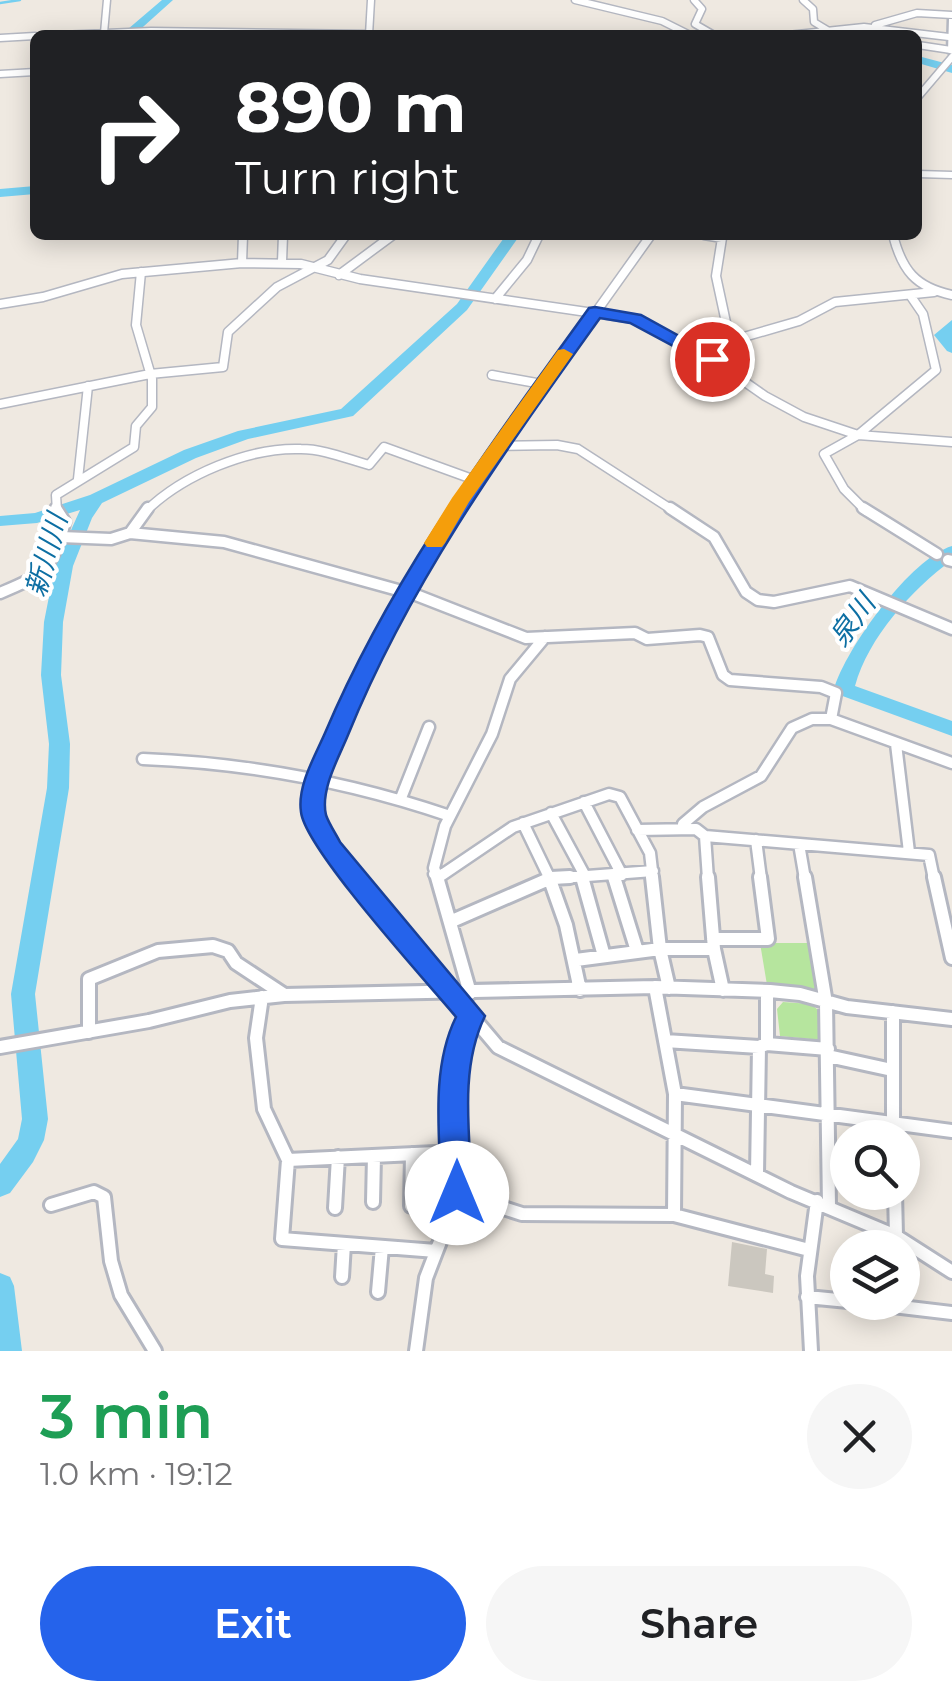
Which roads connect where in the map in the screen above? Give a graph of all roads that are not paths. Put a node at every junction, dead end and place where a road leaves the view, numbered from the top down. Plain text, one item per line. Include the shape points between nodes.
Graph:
1 (107, 0) edge
2 (371, 0) edge
3 (579, 0) edge
4 (694, 0) edge
5 (804, 0) edge
6 (952, 18) edge
7 (872, 27) junction
8 (104, 30) edge
9 (369, 30) edge
10 (680, 30) edge
11 (705, 30) edge
12 (828, 30) edge
13 (846, 30) edge
14 (880, 30) edge
15 (922, 35) edge
16 (30, 36) edge
17 (949, 37) junction
18 (0, 38) edge
19 (922, 46) edge
20 (951, 53) edge
21 (30, 72) edge
22 (0, 74) edge
23 (922, 92) edge
24 (922, 174) edge
25 (952, 175) edge
26 (243, 240) edge
27 (283, 240) edge
28 (342, 240) edge
29 (386, 240) edge
30 (537, 240) edge
31 (648, 240) edge
32 (722, 240) edge
33 (895, 240) edge
34 (282, 262) junction
35 (242, 263) junction
36 (315, 267) junction
37 (141, 272) junction
38 (338, 274) junction
39 (934, 292) junction
40 (910, 295) junction
41 (952, 296) edge
42 (491, 299) junction
43 (0, 304) edge
44 (595, 312) junction
45 (730, 341) junction
46 (712, 359) junction
47 (150, 374) junction
48 (492, 375) dead end
49 (542, 384) junction
50 (88, 386) junction
51 (0, 404) edge
52 (858, 435) junction
53 (952, 442) edge
54 (499, 446) junction
55 (78, 478) junction
56 (475, 480) junction
57 (130, 533) junction
58 (64, 537) junction
59 (937, 554) dead end
60 (405, 592) junction
61 (0, 593) edge
62 (952, 629) edge
63 (545, 637) junction
64 (831, 720) junction
65 (430, 728) dead end
66 (896, 744) junction
67 (143, 759) dead end
68 (952, 763) edge
69 (318, 779) junction
70 (401, 798) junction
71 (584, 802) junction
72 (551, 813) junction
73 (450, 816) junction
74 (522, 823) junction
75 (683, 829) junction
76 (637, 830) junction
77 (705, 836) junction
78 (756, 840) junction
79 (799, 844) junction
80 (909, 852) junction
81 (654, 871) junction
82 (434, 874) junction
83 (617, 875) junction
84 (583, 876) junction
85 (550, 878) junction
86 (452, 922) junction
87 (714, 944) junction
88 (660, 949) junction
89 (636, 952) junction
90 (604, 956) junction
91 (952, 958) edge
92 (576, 960) junction
93 (662, 988) junction
94 (580, 990) junction
95 (724, 990) junction
96 (767, 991) junction
97 (470, 993) junction
98 (454, 994) junction
99 (284, 995) junction
100 (262, 997) junction
101 (826, 1003) junction
102 (893, 1012) junction
103 (471, 1016) junction
104 (952, 1019) edge
105 (89, 1032) junction
106 (665, 1041) junction
107 (7, 1046) edge
108 (763, 1046) junction
109 (828, 1053) junction
110 (892, 1070) junction
111 (675, 1094) junction
112 (760, 1105) junction
113 (830, 1114) junction
114 (854, 1120) edge
115 (893, 1120) edge
116 (920, 1130) edge
117 (952, 1131) edge
118 (676, 1132) junction
119 (458, 1152) junction
120 (412, 1154) junction
121 (374, 1156) junction
122 (338, 1157) junction
123 (288, 1160) junction
124 (757, 1174) junction
125 (457, 1193) junction
126 (372, 1202) dead end
127 (823, 1203) junction
128 (51, 1205) dead end
129 (410, 1206) dead end
130 (335, 1208) dead end
131 (674, 1215) junction
132 (874, 1230) edge
133 (344, 1244) junction
134 (382, 1247) junction
135 (809, 1250) junction
136 (436, 1251) junction
137 (920, 1255) edge
138 (952, 1272) edge
139 (342, 1277) dead end
140 (378, 1292) dead end
141 (807, 1297) junction
142 (830, 1299) edge
143 (920, 1308) edge
144 (952, 1313) edge
145 (155, 1351) edge
146 (416, 1351) edge
147 (811, 1351) edge

1 - 8 street
2 - 9 street
3 - 10 street
4 - 11 street via 702,10 695,24
5 - 12 street via 814,22
6 - 7 street via 917,12
6 - 17 main road
7 - 13 street
7 - 14 street
15 - 17 street
16 - 18 street
17 - 20 main road
19 - 20 street
20 - 23 street
21 - 22 street
24 - 25 street
26 - 35 street
27 - 34 street
28 - 36 street
29 - 38 street
30 - 42 street
31 - 44 street
32 - 45 street via 716,276
33 - 39 street via 902,264
34 - 35 street
34 - 36 street
35 - 37 street
36 - 38 street
36 - 47 street via 277,287 228,332 223,367
37 - 43 street
37 - 47 street via 136,325
38 - 42 street
39 - 40 street
39 - 41 street
40 - 45 street via 835,302 799,321
40 - 52 street via 923,314 936,370
42 - 44 street
44 - 46 street via 635,319
44 - 49 street
45 - 46 street
46 - 52 street via 765,396
47 - 50 street
47 - 55 street via 152,407 136,426 134,447
48 - 49 street
49 - 54 street
50 - 51 street
50 - 55 street
52 - 53 street
52 - 59 street via 824,454 840,486 873,521
54 - 56 street
54 - 62 street via 578,449 714,537 746,592 758,600 850,586
55 - 58 street via 56,495
56 - 57 street via 384,447 369,465 296,448 191,478 159,497
56 - 60 street
57 - 58 street
57 - 60 street via 224,542
58 - 61 street via 53,566
60 - 63 street via 516,635
60 - 69 street
63 - 64 street via 708,637 730,680 836,692
63 - 73 street via 510,679 492,734
64 - 66 street
64 - 75 street via 792,728 762,776 703,806
65 - 70 street
66 - 68 street
66 - 80 street
67 - 69 street
69 - 70 street
69 - 98 street via 313,813 330,848
70 - 73 street
71 - 72 street
71 - 76 street via 620,797
71 - 83 street
72 - 74 street
72 - 84 street
73 - 82 street
74 - 82 street
74 - 85 street
75 - 76 street
75 - 77 street
76 - 81 street
77 - 78 street
77 - 87 street
78 - 79 street
78 - 87 street via 768,940
79 - 80 street
79 - 101 street
80 - 91 street via 929,855
81 - 83 street
81 - 88 street
82 - 86 street
83 - 84 street
83 - 89 street
84 - 85 street
84 - 90 street
85 - 86 street
85 - 92 street
86 - 97 street
87 - 88 street
87 - 95 street
88 - 89 street
88 - 93 street
89 - 90 street
90 - 92 street
92 - 94 street
93 - 94 street
93 - 95 street
93 - 106 street
94 - 97 street
95 - 96 street
96 - 101 street
96 - 108 street
97 - 98 street
98 - 99 street
98 - 103 street
99 - 100 street
99 - 105 street via 228,951 203,944 138,957 89,979
100 - 105 street
100 - 123 street via 256,1038 264,1109
101 - 102 street
101 - 109 street
102 - 104 street
102 - 110 street
103 - 118 street via 498,1046
103 - 119 street via 460,1039 456,1076
105 - 107 street
106 - 108 street
106 - 111 street
108 - 109 street
108 - 112 street
109 - 110 street
109 - 113 street
110 - 115 street
111 - 112 street
111 - 118 street
112 - 113 street
112 - 124 street
113 - 114 street
113 - 127 street
116 - 117 street
118 - 124 street
118 - 131 street
119 - 120 street
119 - 125 street
120 - 121 street
120 - 129 street
121 - 122 street
121 - 126 street
122 - 123 street
122 - 130 street
123 - 133 street via 282,1239
124 - 127 street
125 - 131 street via 522,1214
125 - 136 street
127 - 132 street
127 - 135 street
128 - 145 street via 94,1192 104,1197 121,1295
131 - 135 street
133 - 134 street
133 - 139 street
134 - 136 street
134 - 140 street
135 - 141 street
136 - 146 street via 419,1310
137 - 138 street
141 - 142 street
141 - 147 street
143 - 144 street

